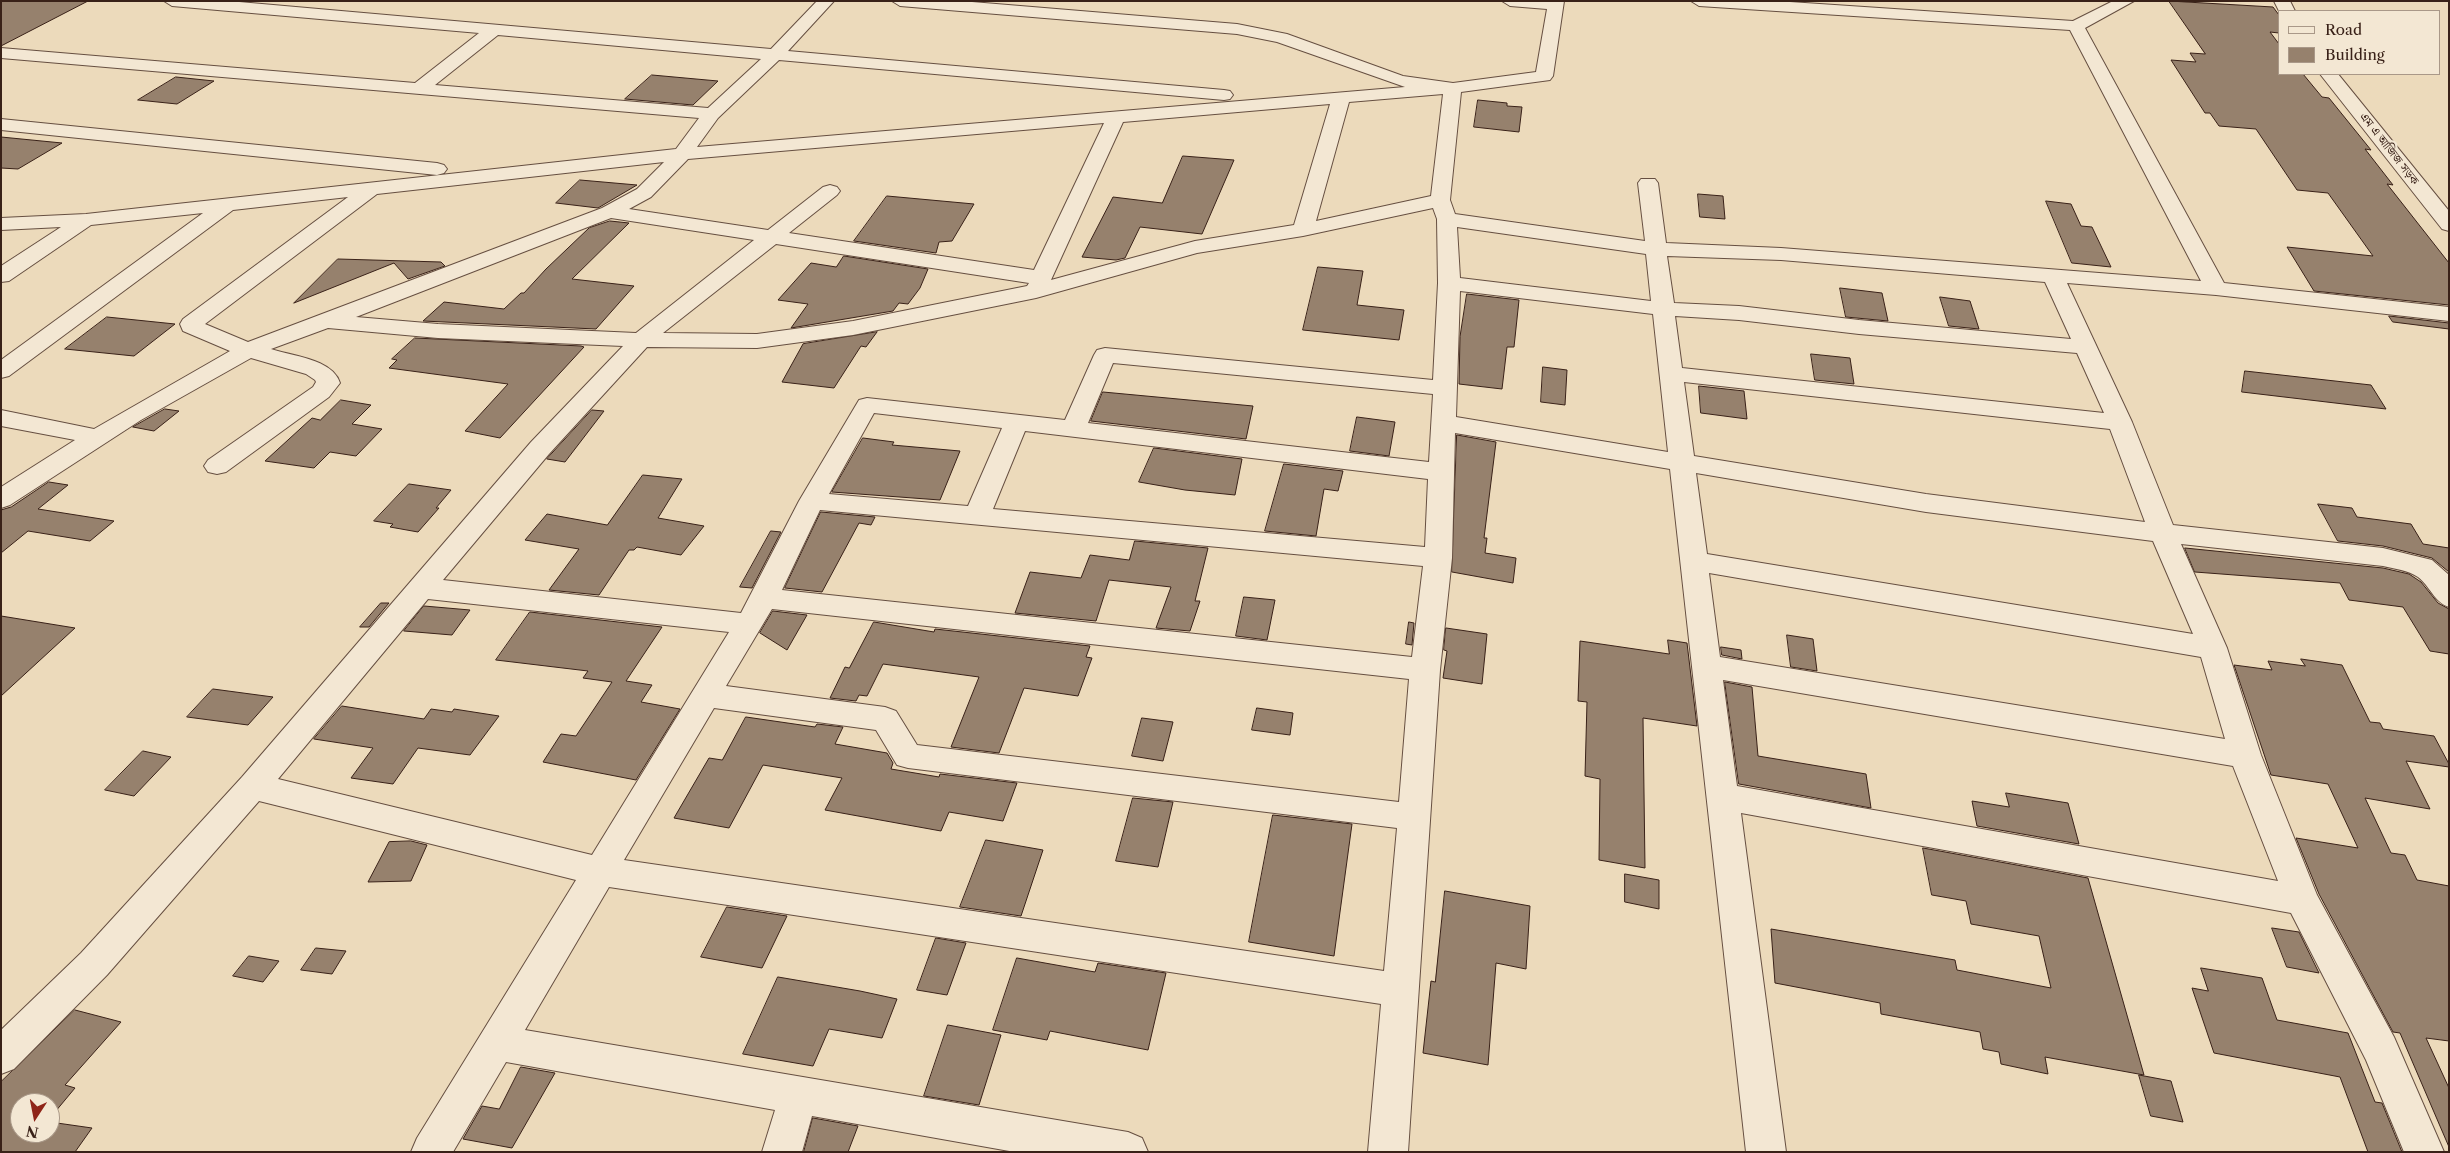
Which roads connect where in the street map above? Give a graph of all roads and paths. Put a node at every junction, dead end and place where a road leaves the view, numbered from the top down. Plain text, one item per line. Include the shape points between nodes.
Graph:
1 (172, 1) edge
2 (826, 1) edge
3 (900, 1) edge
4 (1510, 1) edge
5 (1699, 1) edge
6 (2126, 1) edge
7 (1556, 3) edge
8 (2076, 26) junction
9 (496, 29) junction
10 (1, 53) edge
11 (776, 54) junction
12 (2330, 75) edge
13 (1453, 88) junction
14 (419, 89) junction
15 (1341, 98) junction
16 (1295, 101) junction
17 (712, 114) junction
18 (1116, 117) junction
19 (1, 124) edge
20 (682, 154) junction
21 (488, 175) junction
22 (1648, 183) dead end
23 (372, 188) junction
24 (830, 191) dead end
25 (230, 203) junction
26 (1443, 209) junction
27 (609, 212) junction
28 (86, 220) junction
29 (1, 224) edge
30 (2449, 225) edge
31 (1303, 230) junction
32 (773, 237) junction
33 (1656, 249) junction
34 (1, 276) edge
35 (2054, 278) junction
36 (1449, 283) junction
37 (1039, 284) junction
38 (2216, 290) junction
39 (1664, 309) junction
40 (2449, 314) edge
41 (322, 320) junction
42 (641, 340) junction
43 (2086, 347) junction
44 (248, 350) junction
45 (1, 371) edge
46 (1672, 374) junction
47 (1446, 388) junction
48 (1, 418) edge
49 (2120, 422) junction
50 (1016, 423) junction
51 (1444, 423) junction
52 (1073, 430) junction
53 (97, 437) junction
54 (1683, 462) junction
55 (217, 466) dead end
56 (1443, 472) junction
57 (1, 499) edge
58 (812, 501) junction
59 (977, 516) junction
60 (2163, 533) junction
61 (1438, 558) junction
62 (1694, 561) junction
63 (422, 588) junction
64 (2449, 597) edge
65 (764, 598) junction
66 (747, 624) junction
67 (2213, 648) junction
68 (1707, 666) junction
69 (1424, 670) junction
70 (705, 695) junction
71 (2245, 755) junction
72 (253, 786) junction
73 (1723, 796) junction
74 (1415, 817) junction
75 (600, 871) junction
76 (2302, 900) junction
77 (1401, 990) junction
78 (496, 1043) junction
79 (1, 1056) edge
80 (799, 1095) junction
81 (431, 1152) edge
82 (782, 1152) edge
83 (1128, 1152) edge
84 (1388, 1152) edge
85 (1766, 1152) edge
86 (2424, 1152) edge

1 - 9 street
2 - 11 street
3 - 13 street via 1236,29 1282,38 1400,81
4 - 7 street
5 - 8 street
6 - 8 street
7 - 13 street via 1544,76
8 - 38 street
9 - 11 street
9 - 14 street
10 - 14 street
11 - 16 street
11 - 17 street
12 - 30 street, এম এ আজিজ সড়ক
13 - 15 street
13 - 26 street
14 - 17 street
15 - 16 street
15 - 31 street
16 - 18 street
17 - 20 street
18 - 20 street
18 - 37 street
19 - 21 street
20 - 21 street
20 - 27 street via 644,193
21 - 23 street
22 - 33 street
23 - 25 street
23 - 44 street via 191,324
24 - 32 street
25 - 28 street
25 - 45 street
26 - 31 street
26 - 33 street
26 - 36 street
27 - 32 street
27 - 41 street
28 - 29 street
28 - 34 street
31 - 37 street via 1195,247
32 - 37 street
32 - 42 street
33 - 35 street via 1781,254
33 - 39 street
35 - 38 street
35 - 43 street
36 - 39 street
36 - 47 street
37 - 42 street via 853,328 757,341
38 - 40 street
39 - 43 street via 1739,313
39 - 46 street
41 - 42 street via 438,332
41 - 44 street
42 - 63 street via 540,448
43 - 49 street
44 - 53 street
44 - 55 street via 314,369 326,376 328,383 321,392
46 - 49 street
46 - 54 street
47 - 51 street
47 - 52 street via 1104,355
48 - 53 street
49 - 60 street
50 - 52 street
50 - 58 street via 866,405
50 - 59 street
51 - 54 street
51 - 56 street
52 - 56 street
53 - 57 street
54 - 60 street via 1926,503
54 - 62 street
56 - 61 street
58 - 59 street
58 - 65 street
59 - 61 street
60 - 64 street via 2410,562 2430,570
60 - 67 street
61 - 69 street
62 - 67 street
62 - 68 street
63 - 66 street
63 - 72 street
65 - 66 street
65 - 69 street
66 - 70 street
67 - 71 street
68 - 71 street
68 - 73 street
69 - 74 street
70 - 74 street via 885,719 908,756
70 - 75 street
71 - 76 street
72 - 75 street
72 - 79 street via 94,964
73 - 76 street
73 - 85 street
74 - 77 street
75 - 77 street
75 - 78 street
76 - 86 street via 2382,1050
77 - 84 street
78 - 80 street
78 - 81 street
80 - 82 street
80 - 83 street

